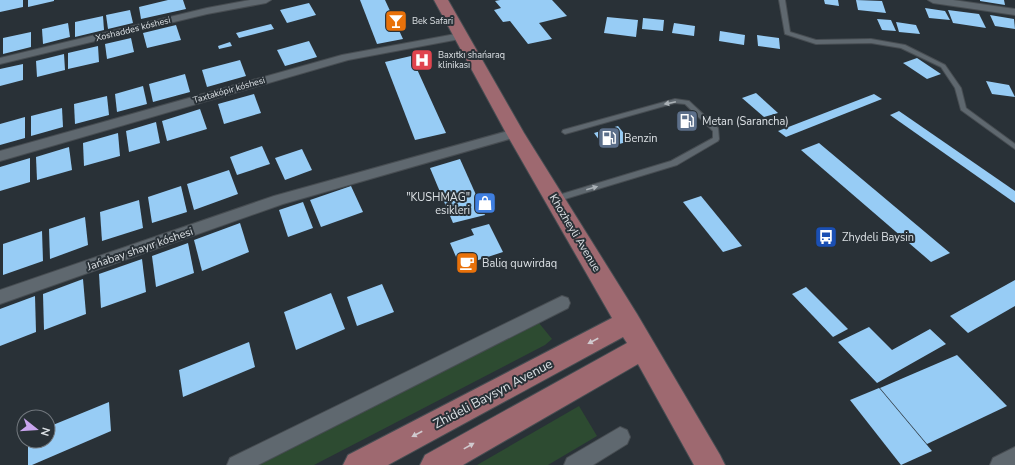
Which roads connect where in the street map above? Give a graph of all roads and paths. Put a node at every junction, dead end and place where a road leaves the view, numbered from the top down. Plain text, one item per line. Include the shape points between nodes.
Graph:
1 (266, 0) edge
2 (441, 0) edge
3 (782, 0) edge
4 (933, 0) edge
5 (1015, 12) edge
6 (461, 36) junction
7 (0, 61) edge
8 (566, 132) dead end
9 (515, 133) junction
10 (1015, 147) edge
11 (0, 156) edge
12 (555, 199) junction
13 (0, 297) edge
14 (562, 303) dead end
15 (628, 322) junction
16 (642, 348) junction
17 (620, 437) dead end
18 (1015, 457) edge
19 (237, 465) edge
20 (358, 465) edge
21 (434, 465) edge
22 (574, 465) edge
23 (710, 465) edge
24 (1000, 465) edge

1 - 7 street, Xoshaddes kóshesi via 207,11
2 - 6 main road, Khozheyli Avenue
3 - 10 lane via 787,33 816,42 870,41 903,46 943,66 958,88 963,108
4 - 5 street
6 - 9 main road, Khozheyli Avenue
6 - 11 street, Taxtakópir kóshesi via 346,57
12 -> 8 lane via 674,163 716,139 716,130 687,102 675,101
9 - 12 main road, Khozheyli Avenue
9 - 13 street, Jańabay shayır kóshesi via 280,200
12 - 15 main road, Khozheyli Avenue
14 - 19 street
15 - 16 main road, Khozheyli Avenue
15 -> 20 main road, Zhideli Baysyn Avenue
21 -> 16 main road
16 - 23 main road, Khozheyli Avenue
17 - 22 street
18 - 24 street

